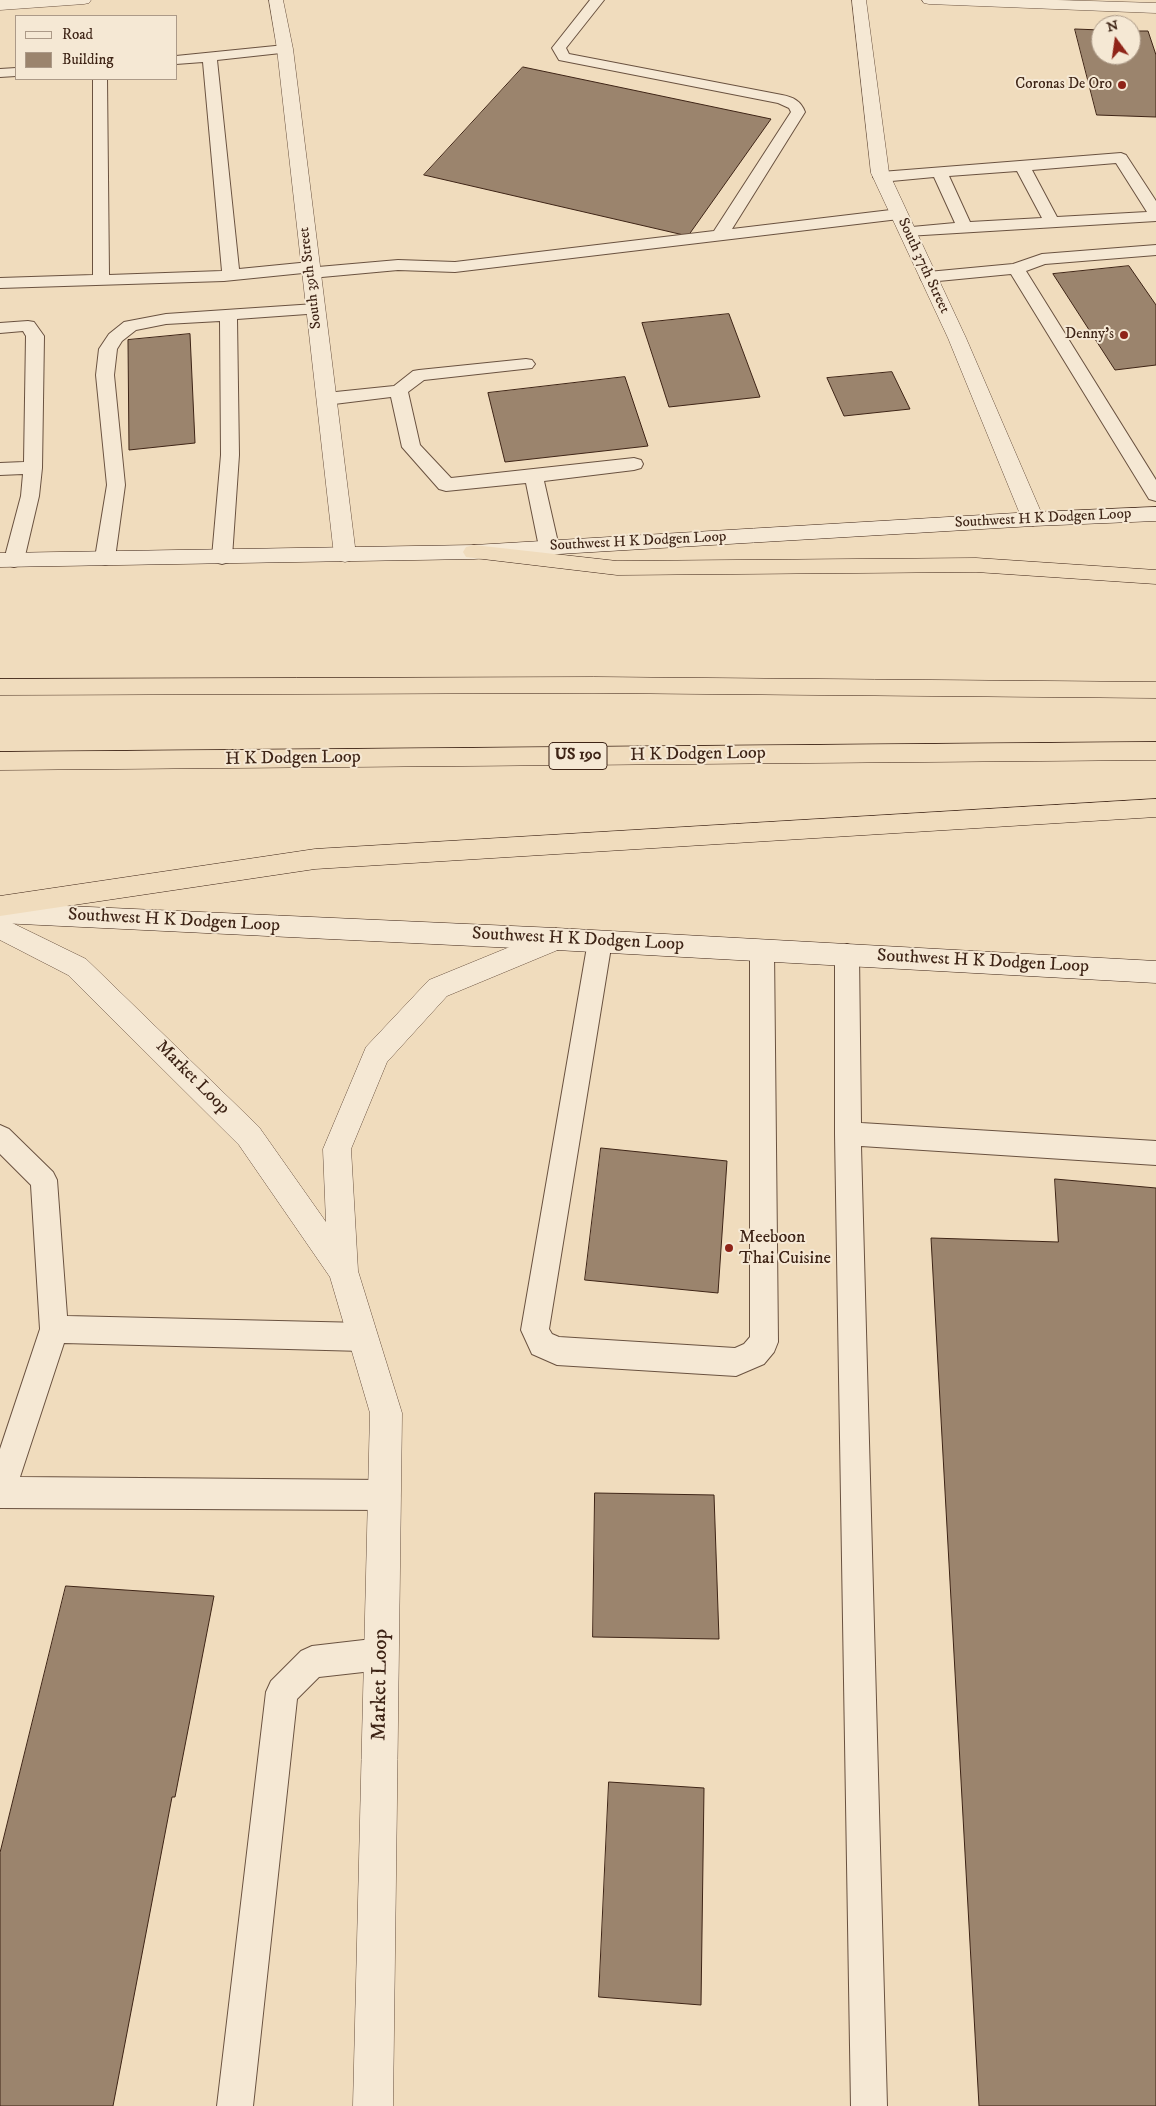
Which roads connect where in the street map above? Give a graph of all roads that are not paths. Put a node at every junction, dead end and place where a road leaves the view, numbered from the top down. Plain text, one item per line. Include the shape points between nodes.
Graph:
1 (84, 0) edge
2 (276, 0) edge
3 (597, 0) edge
4 (859, 0) edge
5 (929, 0) edge
6 (0, 5) edge
7 (1156, 8) edge
8 (284, 50) junction
9 (210, 57) junction
10 (178, 60) edge
11 (15, 72) edge
12 (0, 74) edge
13 (100, 80) edge
14 (1022, 166) junction
15 (940, 172) junction
16 (882, 177) junction
17 (899, 214) junction
18 (1156, 215) edge
19 (1052, 222) junction
20 (965, 228) junction
21 (907, 231) junction
22 (720, 235) junction
23 (1156, 250) edge
24 (1016, 269) junction
25 (310, 270) junction
26 (231, 275) junction
27 (928, 276) junction
28 (101, 280) junction
29 (0, 283) edge
30 (315, 309) junction
31 (228, 316) junction
32 (0, 328) edge
33 (526, 364) dead end
34 (399, 391) junction
35 (326, 399) junction
36 (634, 464) dead end
37 (0, 468) edge
38 (32, 468) junction
39 (534, 476) junction
40 (1156, 495) edge
41 (1156, 514) edge
42 (1033, 519) junction
43 (548, 547) junction
44 (474, 552) junction
45 (345, 555) junction
46 (222, 557) junction
47 (105, 558) junction
48 (7, 560) edge
49 (1156, 577) edge
50 (0, 687) edge
51 (1156, 690) edge
52 (1156, 751) edge
53 (0, 761) edge
54 (1156, 808) edge
55 (0, 906) edge
56 (0, 913) edge
57 (0, 928) edge
58 (556, 939) junction
59 (600, 941) junction
60 (762, 950) junction
61 (847, 954) junction
62 (1156, 972) edge
63 (848, 1134) junction
64 (0, 1137) edge
65 (1156, 1153) edge
66 (343, 1271) junction
67 (54, 1330) junction
68 (363, 1337) junction
69 (0, 1492) edge
70 (385, 1494) junction
71 (381, 1654) junction
72 (235, 2106) edge
73 (374, 2106) edge
74 (869, 2106) edge

1 - 6 street
2 - 8 street, South 39th Street
3 - 22 lane via 559,48 564,58 782,99 795,105 798,112
4 - 16 street, South 37th Street
5 - 7 street
8 - 9 lane
8 - 25 street, South 39th Street
9 - 10 lane
9 - 26 lane
11 - 12 lane
13 - 28 lane
14 - 15 lane
14 - 18 lane via 1121,158
14 - 19 lane
15 - 16 lane
15 - 20 lane
16 - 17 street, South 37th Street
17 - 21 street, South 37th Street
17 - 22 lane
18 - 19 lane
19 - 20 lane
20 - 21 lane
21 - 27 street, South 37th Street
22 - 25 lane via 455,267
23 - 24 lane via 1042,258
24 - 27 lane
24 - 40 lane
25 - 26 lane
25 - 30 street, South 39th Street
26 - 28 lane
27 - 42 street, South 37th Street
28 - 29 lane
30 - 31 lane
30 - 35 street, South 39th Street
31 - 46 lane via 230,455
31 - 47 lane via 166,319 130,326 114,338 108,349 105,375 116,485
32 - 38 lane via 28,326 35,336
33 - 34 lane via 419,375
34 - 35 lane
34 - 39 lane via 411,447 446,485
35 - 45 street, South 39th Street
36 - 39 lane
37 - 38 lane
38 - 48 lane via 30,496
39 - 43 lane
41 - 42 street, Southwest H K Dodgen Loop
42 - 43 street, Southwest H K Dodgen Loop
43 - 44 street, Southwest H K Dodgen Loop
44 - 45 street, Southwest H K Dodgen Loop
44 - 49 highway via 617,568 976,565
45 - 46 street, Southwest H K Dodgen Loop
46 - 47 street, Southwest H K Dodgen Loop
47 - 48 street, Southwest H K Dodgen Loop
50 - 51 highway via 604,685
52 - 53 highway, H K Dodgen Loop / US 190
54 - 55 highway via 315,859
56 - 58 street, Southwest H K Dodgen Loop
57 - 66 street, Market Loop via 77,967 249,1136
58 - 59 street, Southwest H K Dodgen Loop
58 - 66 street, Market Loop via 438,988 376,1055 337,1149
59 - 60 street, Southwest H K Dodgen Loop
59 - 60 lane via 535,1330 542,1344 557,1350 736,1362 754,1354 764,1342
60 - 61 street, Southwest H K Dodgen Loop
61 - 62 street, Southwest H K Dodgen Loop
61 - 63 lane
63 - 65 lane
63 - 74 lane
64 - 67 lane via 44,1180
66 - 68 street, Market Loop
67 - 68 lane
67 - 69 lane
68 - 70 street, Market Loop via 386,1413
69 - 70 lane
70 - 71 street, Market Loop
71 - 72 lane via 312,1662 282,1692
71 - 73 street, Market Loop

